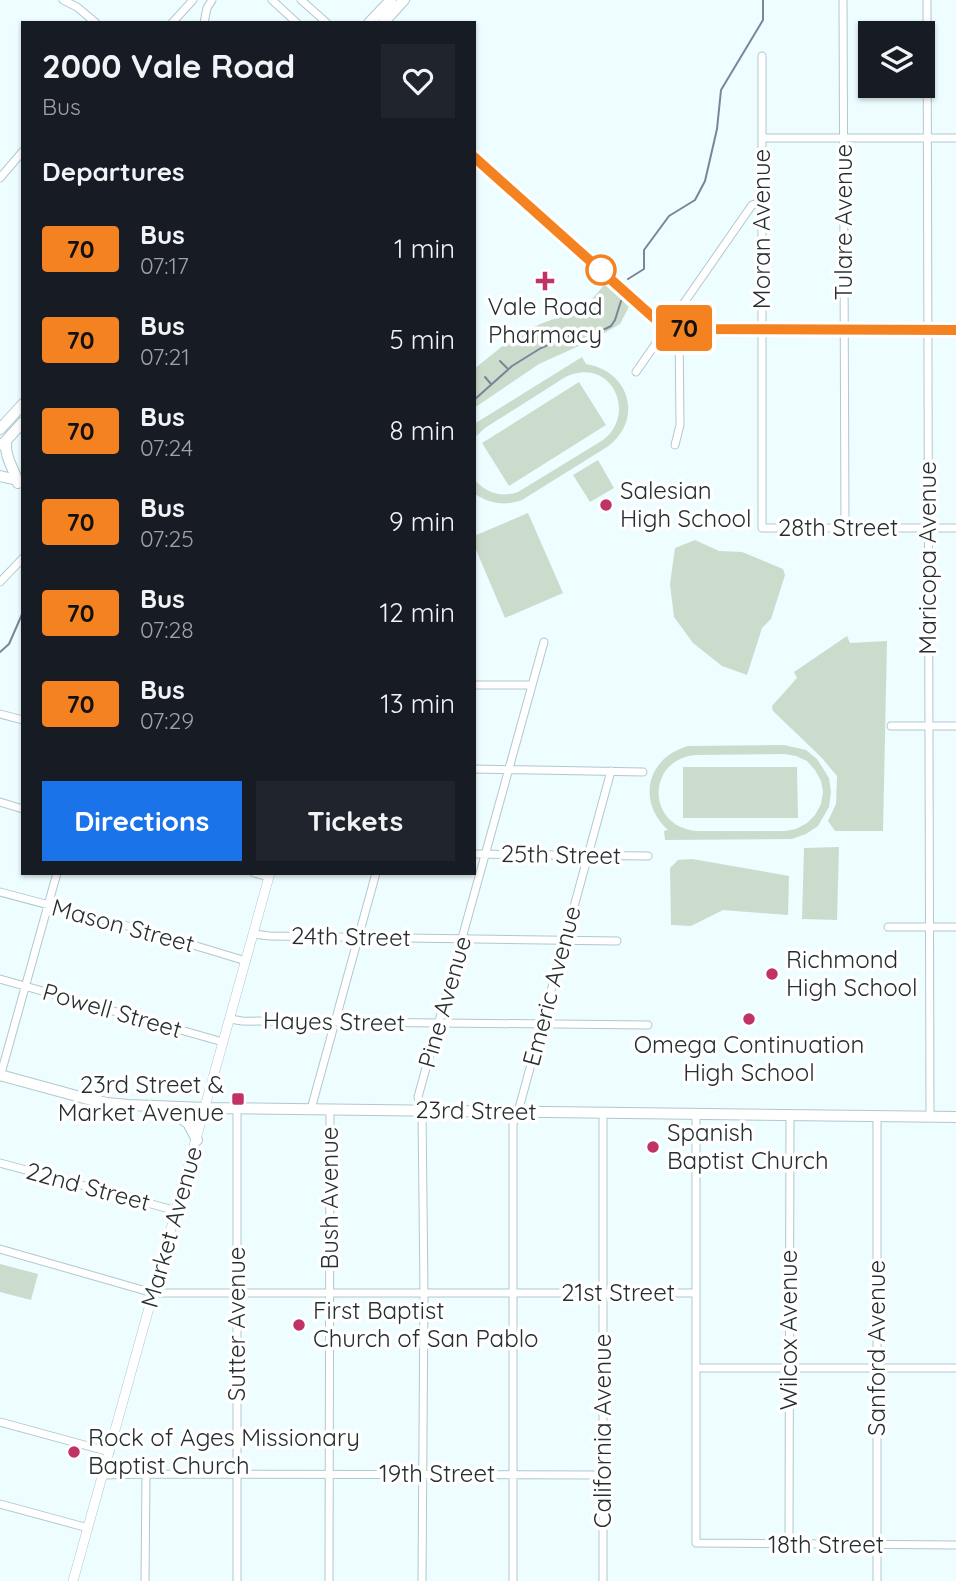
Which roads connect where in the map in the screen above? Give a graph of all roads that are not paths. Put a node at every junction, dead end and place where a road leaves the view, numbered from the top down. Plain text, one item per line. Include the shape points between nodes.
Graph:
1 (63, 0) edge
2 (193, 0) edge
3 (212, 0) edge
4 (272, 0) edge
5 (302, 0) edge
6 (391, 0) edge
7 (404, 0) edge
8 (843, 0) edge
9 (927, 0) edge
10 (94, 21) edge
11 (174, 21) edge
12 (204, 21) edge
13 (295, 21) edge
14 (325, 21) edge
15 (371, 21) edge
16 (385, 21) edge
17 (762, 56) dead end
18 (762, 138) junction
19 (844, 138) junction
20 (927, 138) junction
21 (956, 138) edge
22 (21, 153) edge
23 (476, 160) edge
24 (0, 178) edge
25 (761, 202) junction
26 (669, 325) junction
27 (679, 327) junction
28 (762, 330) junction
29 (844, 330) junction
30 (927, 330) junction
31 (956, 330) edge
32 (636, 372) dead end
33 (21, 406) edge
34 (21, 424) edge
35 (0, 429) edge
36 (3, 444) edge
37 (675, 444) dead end
38 (0, 470) edge
39 (0, 476) edge
40 (18, 483) edge
41 (762, 528) joint
42 (845, 528) junction
43 (928, 528) junction
44 (956, 528) edge
45 (21, 560) edge
46 (0, 582) edge
47 (544, 642) dead end
48 (476, 685) edge
49 (531, 685) junction
50 (0, 714) edge
51 (21, 719) edge
52 (891, 726) dead end
53 (929, 726) junction
54 (956, 726) edge
55 (476, 769) edge
56 (510, 770) junction
57 (611, 771) junction
58 (642, 772) dead end
59 (0, 802) edge
60 (21, 807) edge
61 (476, 854) edge
62 (486, 854) junction
63 (588, 855) junction
64 (648, 856) dead end
65 (56, 875) edge
66 (270, 875) edge
67 (375, 875) edge
68 (0, 891) edge
69 (48, 905) junction
70 (929, 927) junction
71 (956, 927) edge
72 (888, 928) dead end
73 (253, 934) junction
74 (359, 937) junction
75 (463, 938) junction
76 (565, 940) junction
77 (617, 940) dead end
78 (246, 961) junction
79 (0, 979) edge
80 (26, 987) junction
81 (230, 1019) junction
82 (335, 1022) junction
83 (439, 1023) junction
84 (542, 1024) junction
85 (648, 1025) dead end
86 (223, 1042) junction
87 (0, 1076) edge
88 (164, 1107) junction
89 (206, 1108) junction
90 (237, 1108) junction
91 (311, 1109) junction
92 (330, 1109) junction
93 (422, 1110) junction
94 (518, 1112) junction
95 (603, 1113) junction
96 (696, 1114) junction
97 (790, 1115) junction
98 (877, 1116) junction
99 (930, 1116) junction
100 (956, 1117) edge
101 (197, 1140) junction
102 (0, 1163) edge
103 (177, 1211) junction
104 (0, 1249) edge
105 (153, 1293) junction
106 (237, 1293) junction
107 (330, 1293) junction
108 (424, 1293) junction
109 (512, 1293) junction
110 (603, 1293) junction
111 (696, 1293) junction
112 (877, 1367) junction
113 (956, 1367) edge
114 (696, 1368) junction
115 (789, 1368) junction
116 (0, 1422) edge
117 (110, 1452) junction
118 (146, 1474) junction
119 (237, 1474) junction
120 (330, 1474) junction
121 (423, 1474) junction
122 (513, 1474) junction
123 (104, 1475) junction
124 (603, 1475) junction
125 (0, 1504) edge
126 (88, 1528) junction
127 (789, 1545) junction
128 (877, 1545) junction
129 (956, 1545) edge
130 (73, 1581) edge
131 (145, 1581) edge
132 (237, 1581) edge
133 (329, 1581) edge
134 (422, 1581) edge
135 (513, 1581) edge
136 (603, 1581) edge
137 (877, 1581) edge

1 - 10 street
2 - 11 street
3 - 12 street
4 - 13 street
5 - 14 street
6 - 15 main road
7 - 16 main road
8 - 19 street, Tulare Avenue
9 - 20 street, Maricopa Avenue
17 - 18 street, Moran Avenue
18 - 19 street
18 - 25 street, Moran Avenue
19 - 20 street
19 - 29 street, Tulare Avenue
20 - 21 street
20 - 30 street, Maricopa Avenue
22 - 24 street
23 - 26 street via 654,318
25 - 26 street via 751,205
25 - 28 street, Moran Avenue
26 - 27 street
26 - 32 street
27 - 28 street
27 - 37 street via 680,425
28 - 29 street
28 - 41 street, Moran Avenue
29 - 30 street
29 - 42 street, Tulare Avenue
30 - 31 street
30 - 43 street, Maricopa Avenue
33 - 35 main road
34 - 36 main road
36 - 40 main road
38 - 40 street
39 - 40 main road
41 - 42 street, 28th Street
42 - 43 street, 28th Street
43 - 44 street, 28th Street
43 - 53 street, Maricopa Avenue
45 - 46 street
47 - 49 street, Pine Avenue
48 - 49 street
49 - 56 street, Pine Avenue
50 - 51 street
52 - 53 street
53 - 54 street
53 - 70 street, Maricopa Avenue
55 - 56 street
56 - 57 street
56 - 62 street, Pine Avenue
57 - 58 street
57 - 63 street, Emeric Avenue
59 - 60 street
61 - 62 street, 25th Street
62 - 63 street, 25th Street
62 - 75 street, Pine Avenue
63 - 64 street, 25th Street
63 - 76 street, Emeric Avenue
65 - 69 street
66 - 73 street, Market Avenue
67 - 74 street, Bush Avenue
68 - 69 street, Mason Street
69 - 78 street, Mason Street
69 - 80 street
70 - 71 street
70 - 72 street
70 - 99 street, Maricopa Avenue
73 - 74 street, 24th Street
73 - 78 street, Market Avenue
74 - 75 street, 24th Street
74 - 82 street, Bush Avenue
75 - 76 street, 24th Street
75 - 83 street, Pine Avenue
76 - 77 street, 24th Street
76 - 84 street, Emeric Avenue
78 - 81 street, Market Avenue
79 - 80 street, Powell Street
80 - 86 street, Powell Street
80 - 87 street
81 - 82 street, Hayes Street
81 - 86 street, Market Avenue
82 - 83 street, Hayes Street
82 - 91 street, Bush Avenue
83 - 84 street, Hayes Street
83 - 93 street, Pine Avenue via 418,1097
84 - 85 street, Hayes Street
84 - 94 street, Emeric Avenue
86 - 89 street, Market Avenue
87 - 88 main road, 23rd Street via 95,1101
88 - 89 main road, 23rd Street
88 - 101 main road via 188,1124
89 - 90 main road, 23rd Street
89 - 101 street, Market Avenue
90 - 91 main road, 23rd Street
90 - 106 street, Sutter Avenue
91 - 92 main road, 23rd Street
92 - 93 main road, 23rd Street
92 - 107 street, Bush Avenue
93 - 94 main road, 23rd Street
93 - 108 street, Pine Avenue
94 - 95 main road, 23rd Street
94 - 109 street, Emeric Avenue via 513,1124
95 - 96 main road, 23rd Street
95 - 110 street, California Avenue
96 - 97 main road, 23rd Street
96 - 111 street
97 - 98 main road, 23rd Street
97 - 115 street, Wilcox Avenue
98 - 99 main road, 23rd Street
98 - 112 street, Sanford Avenue
99 - 100 main road, 23rd Street
101 - 103 street, Market Avenue
102 - 103 street, 22nd Street
103 - 105 street, Market Avenue
104 - 105 street, 21st Street
105 - 106 street, 21st Street
105 - 117 street, Market Avenue
106 - 107 street, 21st Street
106 - 119 street, Sutter Avenue
107 - 108 street, 21st Street
107 - 120 street, Bush Avenue
108 - 109 street, 21st Street
108 - 121 street, Pine Avenue
109 - 110 street, 21st Street
109 - 122 street, Emeric Avenue
110 - 111 street, 21st Street
110 - 124 street, California Avenue
111 - 114 street
112 - 113 street
112 - 115 street
112 - 128 street, Sanford Avenue
114 - 115 street
114 - 127 street, 18th Street via 696,1543
115 - 127 street, Wilcox Avenue
116 - 117 street
117 - 123 street, Market Avenue
118 - 119 street, 19th Street
118 - 123 street, 19th Street
118 - 131 street
119 - 120 street, 19th Street
119 - 132 street, Sutter Avenue
120 - 121 street, 19th Street
120 - 133 street, Bush Avenue
121 - 122 street, 19th Street
121 - 134 street, Pine Avenue
122 - 124 street, 19th Street
122 - 135 street, Emeric Avenue
123 - 126 street, Market Avenue
124 - 136 street, California Avenue
125 - 126 street
126 - 130 street, Market Avenue
127 - 128 street, 18th Street
128 - 129 street, 18th Street
128 - 137 street, Sanford Avenue

